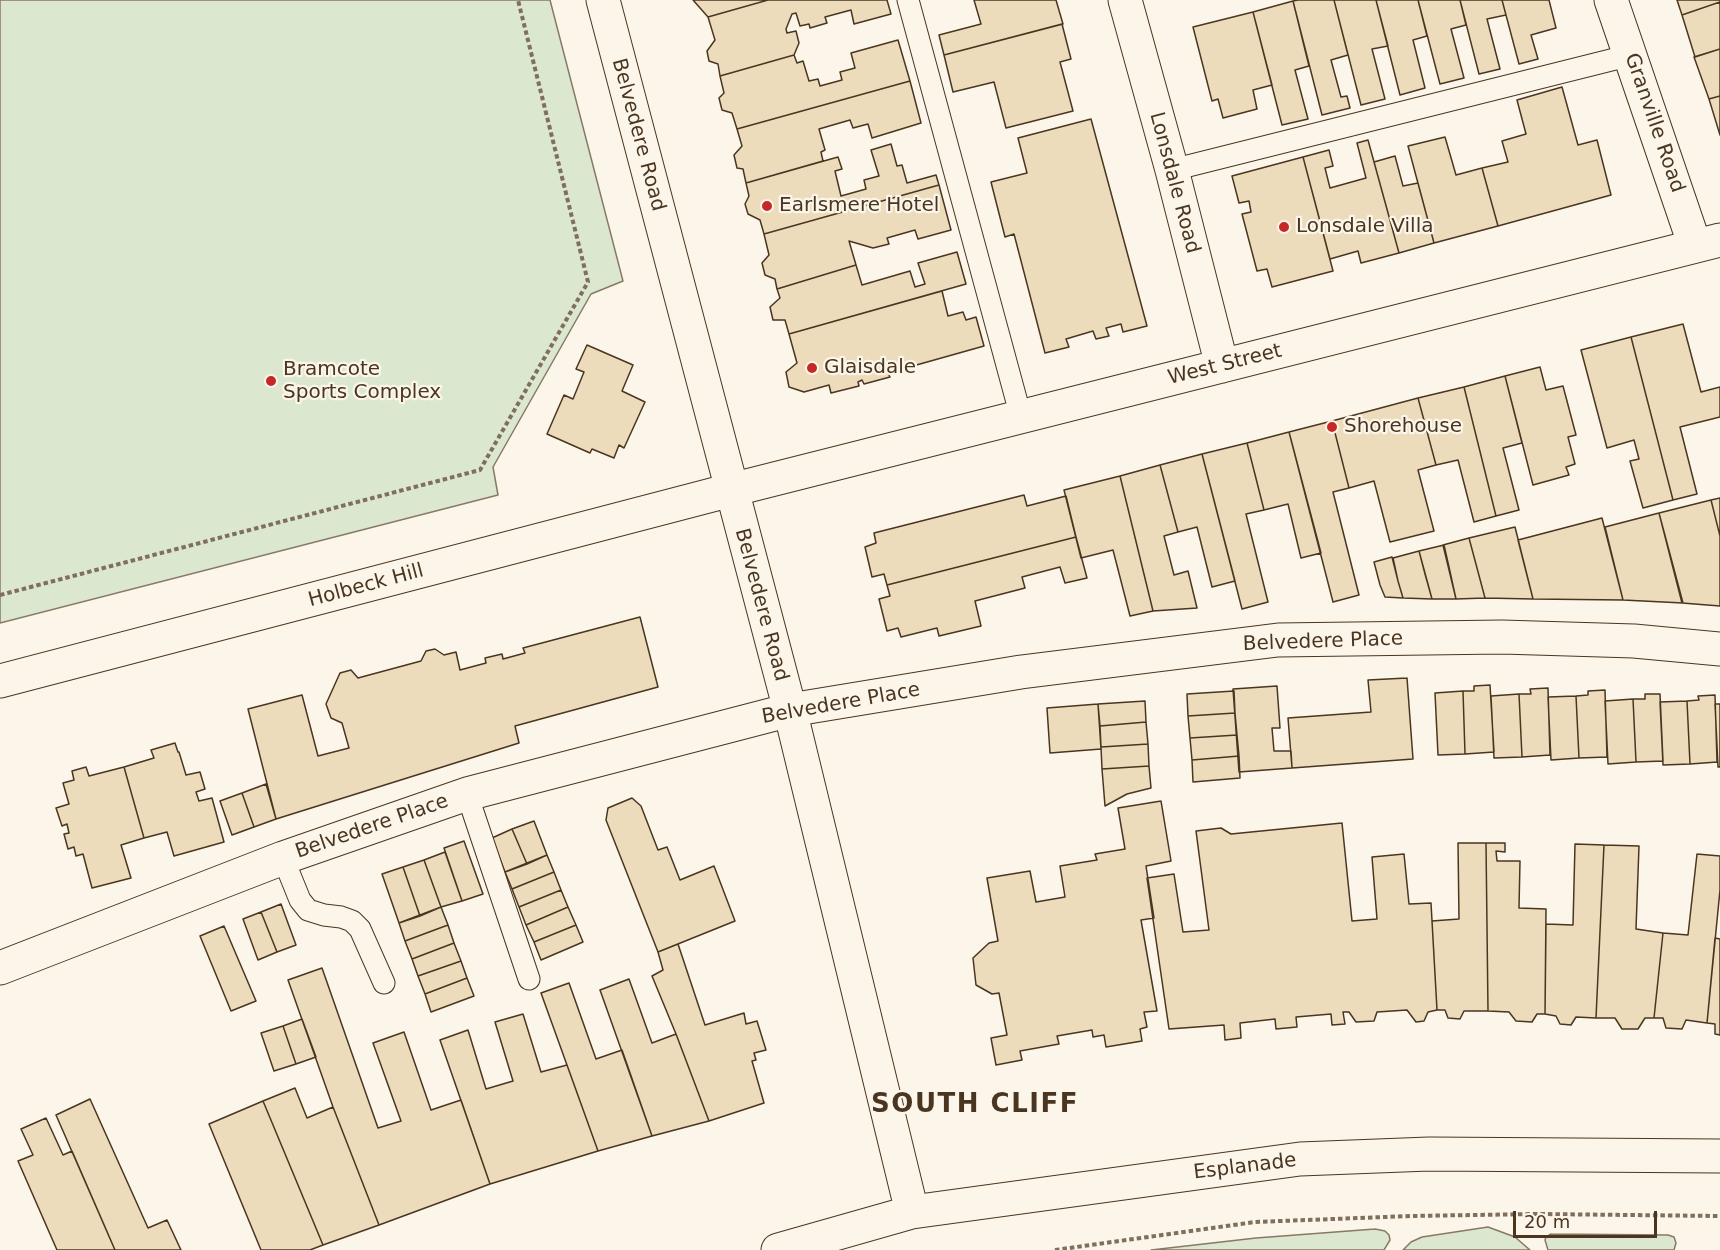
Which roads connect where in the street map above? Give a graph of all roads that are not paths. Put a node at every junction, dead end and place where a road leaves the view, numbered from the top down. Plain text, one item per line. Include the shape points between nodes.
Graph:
1 (603, 0) edge
2 (908, 0) edge
3 (1125, 0) edge
4 (1611, 0) edge
5 (1631, 55) junction
6 (1172, 170) junction
7 (1708, 243) edge
8 (1222, 366) junction
9 (1021, 417) junction
10 (731, 490) junction
11 (1720, 649) edge
12 (0, 681) edge
13 (790, 710) junction
14 (467, 794) junction
15 (283, 858) junction
16 (0, 968) edge
17 (529, 979) dead end
18 (384, 983) dead end
19 (1720, 1156) edge
20 (912, 1212) junction
21 (778, 1250) edge

1 - 10 street, Belvedere Road
2 - 9 lane
3 - 6 street, Lonsdale Road
4 - 5 street, Granville Road
5 - 6 lane
5 - 7 street, Granville Road
6 - 8 street, Lonsdale Road
7 - 8 street, West Street
8 - 9 street, West Street
9 - 10 street, West Street
10 - 12 street, Holbeck Hill
10 - 13 street, Belvedere Road
11 - 13 street, Belvedere Place via 1634,641 1502,637 1278,640 1021,672
13 - 14 street, Belvedere Place
13 - 20 street, Belvedere Road
14 - 15 street, Belvedere Place
14 - 17 lane
15 - 16 street, Belvedere Place
15 - 18 lane via 308,910 352,921 360,929
19 - 20 street, Esplanade via 1429,1154 1300,1159
20 - 21 street, Esplanade

